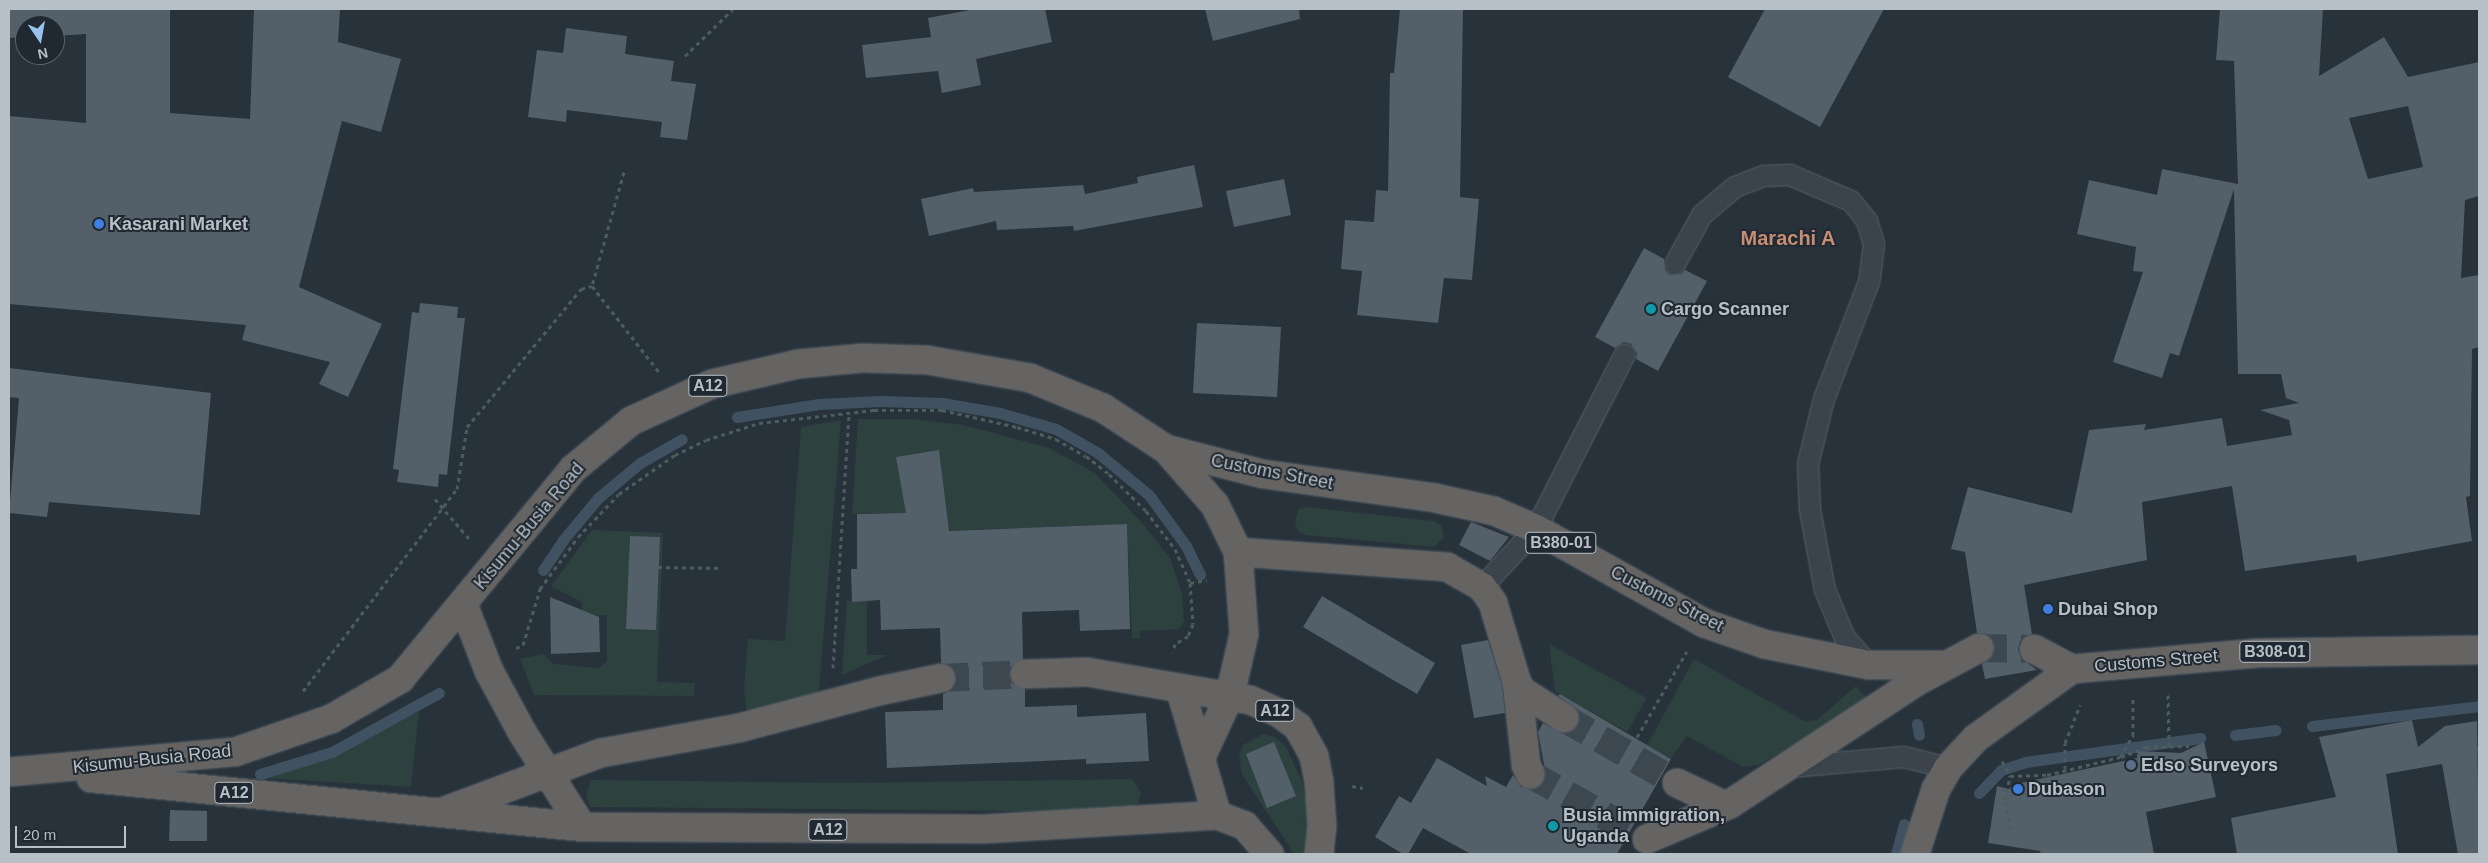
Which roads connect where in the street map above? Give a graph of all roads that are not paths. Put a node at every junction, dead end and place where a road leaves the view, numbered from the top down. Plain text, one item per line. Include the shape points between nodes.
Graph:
1 (1675, 264) dead end
2 (1625, 354) dead end
3 (1166, 449) junction
4 (1536, 529) junction
5 (1238, 552) junction
6 (1482, 587) junction
7 (463, 604) junction
8 (1980, 648) tunnel mouth
9 (2034, 649) tunnel mouth
10 (2479, 650) edge
11 (1868, 665) junction
12 (1944, 665) junction
13 (2072, 669) junction
14 (1025, 674) tunnel mouth
15 (941, 678) tunnel mouth
16 (1517, 683) junction
17 (1171, 686) junction
18 (1230, 695) junction
19 (1564, 718) tunnel mouth
20 (1202, 755) junction
21 (1790, 767) junction
22 (1948, 768) junction
23 (546, 771) junction
24 (19, 772) edge
25 (1530, 774) dead end
26 (1677, 783) tunnel mouth
27 (1727, 805) junction
28 (439, 814) junction
29 (1217, 815) junction
30 (582, 828) junction
31 (1647, 839) dead end
32 (1269, 854) edge
33 (1319, 854) edge
34 (1915, 854) edge

1 - 11 lane via 1702,215 1734,187 1764,176 1790,175 1851,201 1867,221 1874,244 1869,282 1824,399 1808,464 1810,510 1825,590 1845,638
2 - 4 lane
3 - 4 highway, Customs Street / B380-01 via 1263,474 1481,508 1513,517
3 - 5 highway, Kisumu-Busia Road / A12 via 1215,505
3 - 7 highway, Kisumu-Busia Road / A12 via 1104,408 1030,378 927,360 863,358 798,364 712,384 631,421 573,469
4 - 6 lane
4 - 11 highway, Customs Street / B380-01 via 1704,622 1764,644
5 - 6 highway via 1446,567
5 - 18 highway, Kisumu-Busia Road / A12 via 1244,634
6 - 16 highway via 1494,603
7 - 23 highway via 484,661
7 - 24 highway, Kisumu-Busia Road / A12 via 400,679 331,719 235,752
8 - 12 highway, Customs Street / B380-01
9 - 13 highway, Customs Street
10 - 13 highway, Customs Street / B308-01 via 2258,653
11 - 12 highway, Customs Street / B380-01
12 - 21 highway, Customs Street / B380-01
13 - 22 highway, Customs Street via 1976,738
14 - 17 highway, A12 via 1087,672
15 - 23 highway, A12 via 739,728 601,753
16 - 19 highway via 1522,691
16 - 25 highway via 1526,765
17 - 18 highway, A12
17 - 20 highway
18 - 20 highway, Kisumu-Busia Road / A12
18 - 33 highway, A12 via 1279,713 1298,727 1314,756 1321,792
20 - 29 highway
21 - 22 lane, Customs Street / B380-01 via 1904,757
21 - 27 highway, Customs Street / B380-01
22 - 34 highway, Customs Street via 1936,789
23 - 28 highway, A12
23 - 30 highway
24 - 28 highway, A12
26 - 27 highway
27 - 31 highway, Customs Street
28 - 30 highway, A12
29 - 30 highway, A12 via 975,829
29 - 32 highway, A12 via 1245,826

